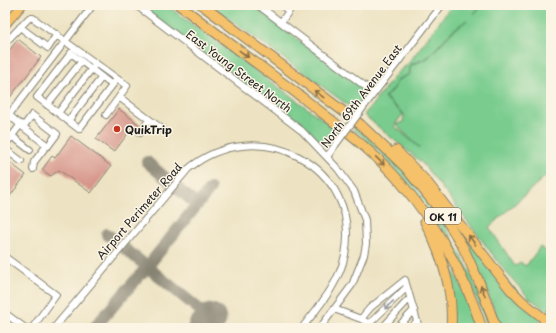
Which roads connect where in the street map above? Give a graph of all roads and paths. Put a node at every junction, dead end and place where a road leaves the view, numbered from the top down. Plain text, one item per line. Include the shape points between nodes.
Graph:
1 (93, 5) edge
2 (136, 5) edge
3 (172, 5) edge
4 (179, 5) edge
5 (202, 5) edge
6 (258, 5) edge
7 (282, 5) edge
8 (442, 5) edge
9 (20, 7) edge
10 (281, 22) junction
11 (5, 25) edge
12 (20, 27) junction
13 (212, 30) junction
14 (57, 34) junction
15 (66, 40) junction
16 (5, 44) edge
17 (75, 48) junction
18 (70, 53) junction
19 (81, 62) junction
20 (96, 63) junction
21 (92, 69) junction
22 (102, 77) junction
23 (117, 79) junction
24 (112, 85) junction
25 (374, 94) junction
26 (119, 97) junction
27 (47, 105) junction
28 (58, 113) junction
29 (106, 114) dead end
30 (7, 118) edge
31 (149, 120) junction
32 (68, 121) junction
33 (360, 124) junction
34 (22, 126) junction
35 (162, 129) dead end
36 (140, 133) dead end
37 (12, 136) junction
38 (5, 145) edge
39 (47, 145) junction
40 (5, 149) edge
41 (30, 150) dead end
42 (327, 157) junction
43 (21, 161) dead end
44 (33, 169) dead end
45 (412, 195) junction
46 (5, 257) edge
47 (407, 287) junction
48 (410, 298) junction
49 (334, 309) junction
50 (414, 310) junction
51 (5, 316) edge
52 (361, 319) junction
53 (549, 319) edge
54 (417, 321) junction
55 (370, 323) junction
56 (25, 328) edge
57 (30, 328) edge
58 (54, 328) edge
59 (302, 328) edge
60 (320, 328) edge
61 (377, 328) edge
62 (382, 328) edge
63 (397, 328) edge
64 (411, 328) edge
65 (419, 328) edge
66 (451, 328) edge
67 (482, 328) edge
68 (496, 328) edge
69 (540, 328) edge

1 - 15 street
2 - 42 street, East Young Street North via 302,131
3 - 13 highway
4 - 13 highway, OK 11
33 -> 5 highway, OK 11
6 - 10 street
7 - 10 street via 289,11
8 - 25 street, North 69th Avenue East
9 - 11 main road
10 - 25 street
12 - 14 street via 28,18 33,18
12 - 14 street via 48,48
12 - 16 street
13 -> 45 highway, OK 11 via 359,142
14 - 15 street
15 - 17 street
15 - 30 street
17 - 18 street
17 - 20 street
18 - 19 street
18 - 27 street via 37,98
19 - 21 street
19 - 27 street
20 - 21 street
20 - 23 street
21 - 22 street
21 - 28 street
22 - 24 street
22 - 32 street
23 - 24 street
23 - 26 street via 127,86
24 - 32 street via 79,129
25 - 42 street, North 69th Avenue East, bridge
26 - 29 street
26 - 31 street
27 - 28 street
28 - 32 street
30 - 34 street
31 - 35 street
31 - 36 street
53 -> 33 highway via 523,302 510,289 418,171 380,135
68 -> 33 highway, OK 11 via 470,260 442,213 405,167
34 - 37 street
34 - 39 street
34 - 39 street via 32,115 57,134
37 - 38 street
37 - 41 street
39 - 44 street via 34,162
40 - 43 street
42 - 49 street, North 69th Avenue East via 348,180 354,191 362,211 366,232 359,273
45 - 66 highway via 443,266 450,292
45 - 67 highway, OK 11 via 436,229 462,274
46 - 57 street via 56,295
47 - 48 street
47 - 52 street via 405,280 370,308
47 -> 55 street
48 - 50 street
48 - 62 street
49 - 52 street
49 - 60 street, North 69th Avenue East
50 - 54 street
50 - 63 street
51 - 56 street via 6,314
52 - 55 street
53 - 69 main road
54 - 64 street
54 - 65 street
55 - 61 street
58 - 59 street, Airport Perimeter Road via 188,169 210,154 223,149 265,145 291,152 310,164 326,178 341,206 346,233 342,269

